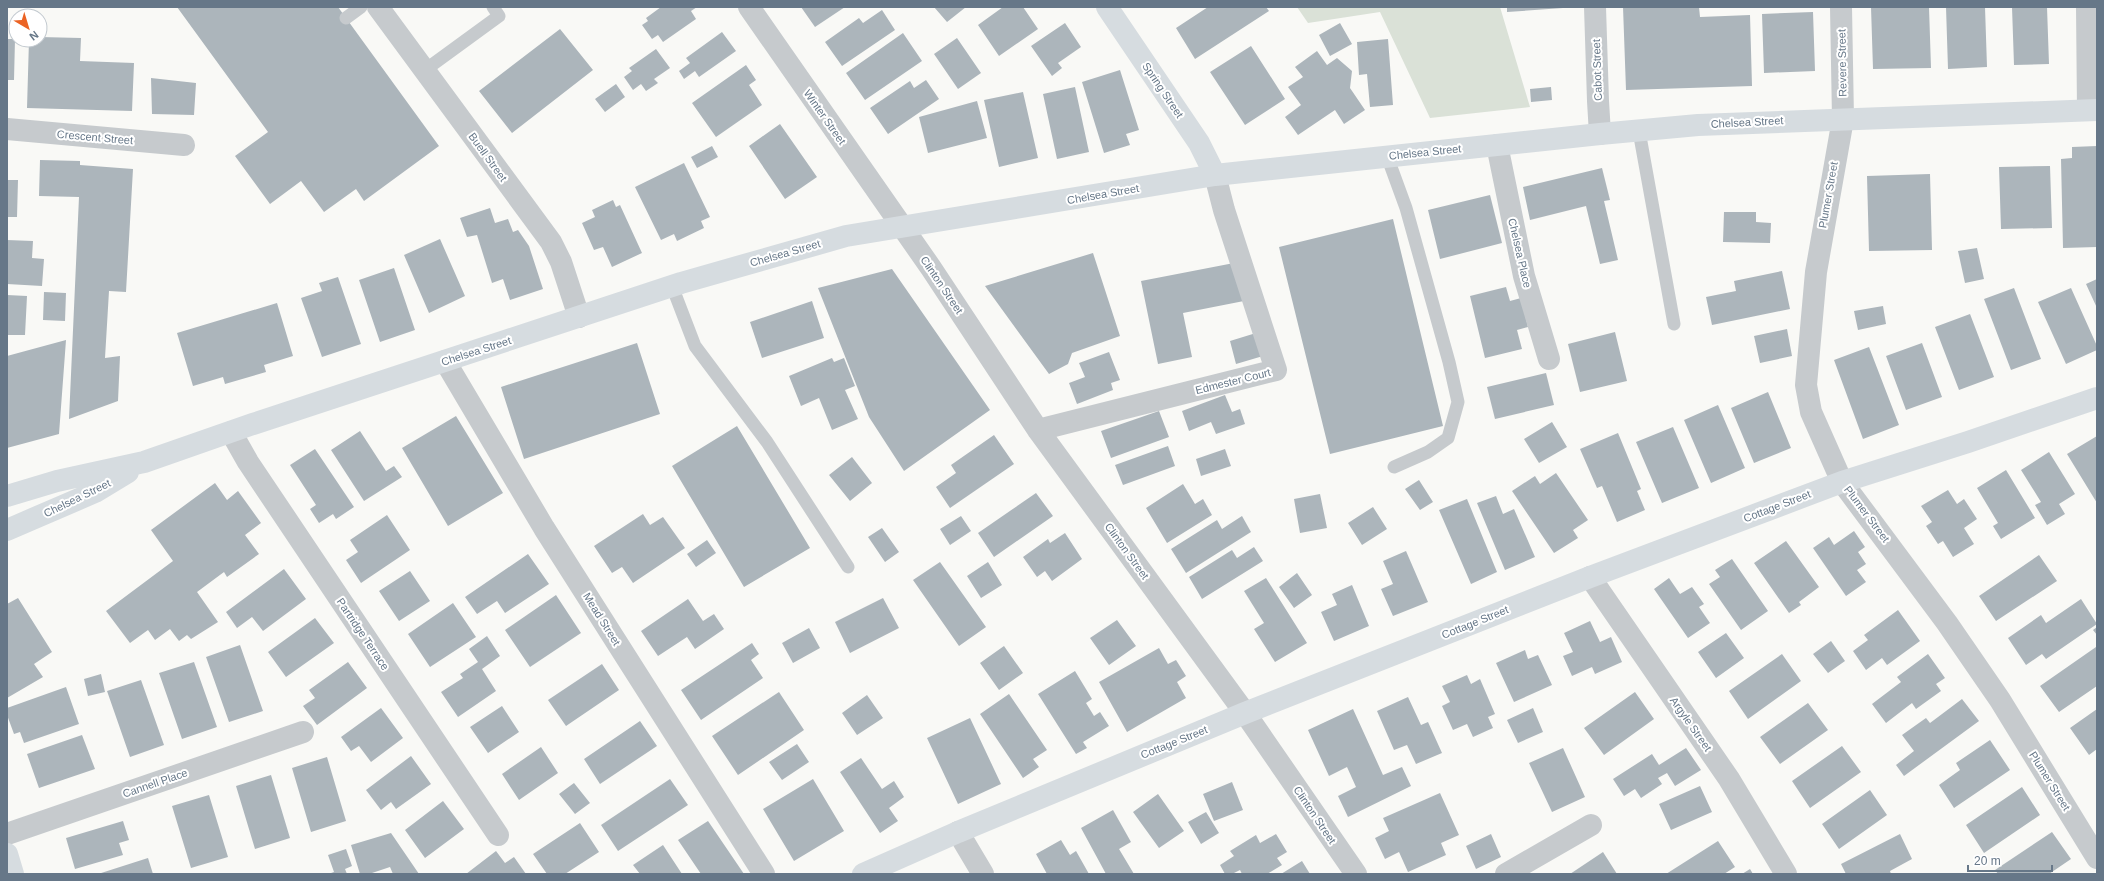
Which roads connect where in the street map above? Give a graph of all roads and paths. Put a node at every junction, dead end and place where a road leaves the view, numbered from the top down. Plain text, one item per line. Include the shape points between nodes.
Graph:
1 (361, 7) edge
2 (378, 7) edge
3 (493, 7) edge
4 (749, 7) edge
5 (1107, 7) edge
6 (1595, 7) edge
7 (1842, 7) edge
8 (2087, 7) edge
9 (346, 18) dead end
10 (425, 70) junction
11 (2092, 110) edge
12 (1843, 118) junction
13 (7, 129) edge
14 (1639, 131) junction
15 (1600, 134) junction
16 (184, 145) dead end
17 (1497, 145) junction
18 (1387, 156) junction
19 (1215, 175) junction
20 (901, 226) junction
21 (672, 286) junction
22 (579, 316) junction
23 (1674, 324) dead end
24 (1549, 359) dead end
25 (445, 361) junction
26 (2097, 398) edge
27 (1038, 430) junction
28 (231, 432) junction
29 (144, 462) junction
30 (1394, 467) dead end
31 (1842, 482) junction
32 (7, 496) edge
33 (7, 530) edge
34 (848, 567) dead end
35 (1590, 577) junction
36 (1245, 713) junction
37 (303, 732) dead end
38 (1590, 825) dead end
39 (958, 832) junction
40 (7, 834) edge
41 (498, 835) dead end
42 (7, 854) edge
43 (2097, 858) edge
44 (13, 874) edge
45 (764, 874) edge
46 (863, 874) edge
47 (983, 874) edge
48 (1356, 874) edge
49 (1506, 874) edge
50 (1786, 874) edge

1 - 9 lane
2 - 10 street, Buell Street
3 - 10 lane via 499,16
4 - 20 street, Winter Street
5 - 19 main road, Spring Street via 1199,143
6 - 15 street, Cabot Street
7 - 12 street, Revere Street
8 - 11 street
10 - 22 street, Buell Street via 550,242 561,262
11 - 12 main road, Chelsea Street
12 - 14 main road, Chelsea Street via 1698,125
12 - 31 street, Plumer Street via 1816,272 1806,385 1810,412
13 - 16 street, Crescent Street
14 - 15 main road, Chelsea Street
14 - 23 lane
15 - 17 main road, Chelsea Street
17 - 18 main road, Chelsea Street
17 - 24 street, Chelsea Place via 1524,276
18 - 19 main road, Chelsea Street
18 - 30 lane via 1428,282 1458,402 1448,438 1428,452
19 - 20 main road, Chelsea Street
19 - 27 street, Edmester Court via 1276,370
20 - 21 main road, Chelsea Street via 846,236
20 - 27 street, Clinton Street
21 - 22 main road, Chelsea Street
21 - 34 lane via 695,346 767,442
22 - 25 main road, Chelsea Street
25 - 28 main road, Chelsea Street
25 - 45 street, Mead Street via 544,528
26 - 31 main road, Cottage Street
27 - 36 street, Clinton Street
28 - 29 main road, Chelsea Street
28 - 41 street, Partridge Terrace via 248,462
29 - 32 main road, Chelsea Street via 57,481
29 - 33 main road, Chelsea Street via 95,492
31 - 35 main road, Cottage Street
31 - 43 street, Plumer Street via 1947,623 2000,700
35 - 36 main road, Cottage Street
35 - 50 street, Argyle Street via 1729,779
36 - 39 main road, Cottage Street
36 - 48 street, Clinton Street
37 - 40 street, Cannell Place
38 - 49 street
39 - 46 main road, Cottage Street
39 - 47 street
42 - 44 main road

